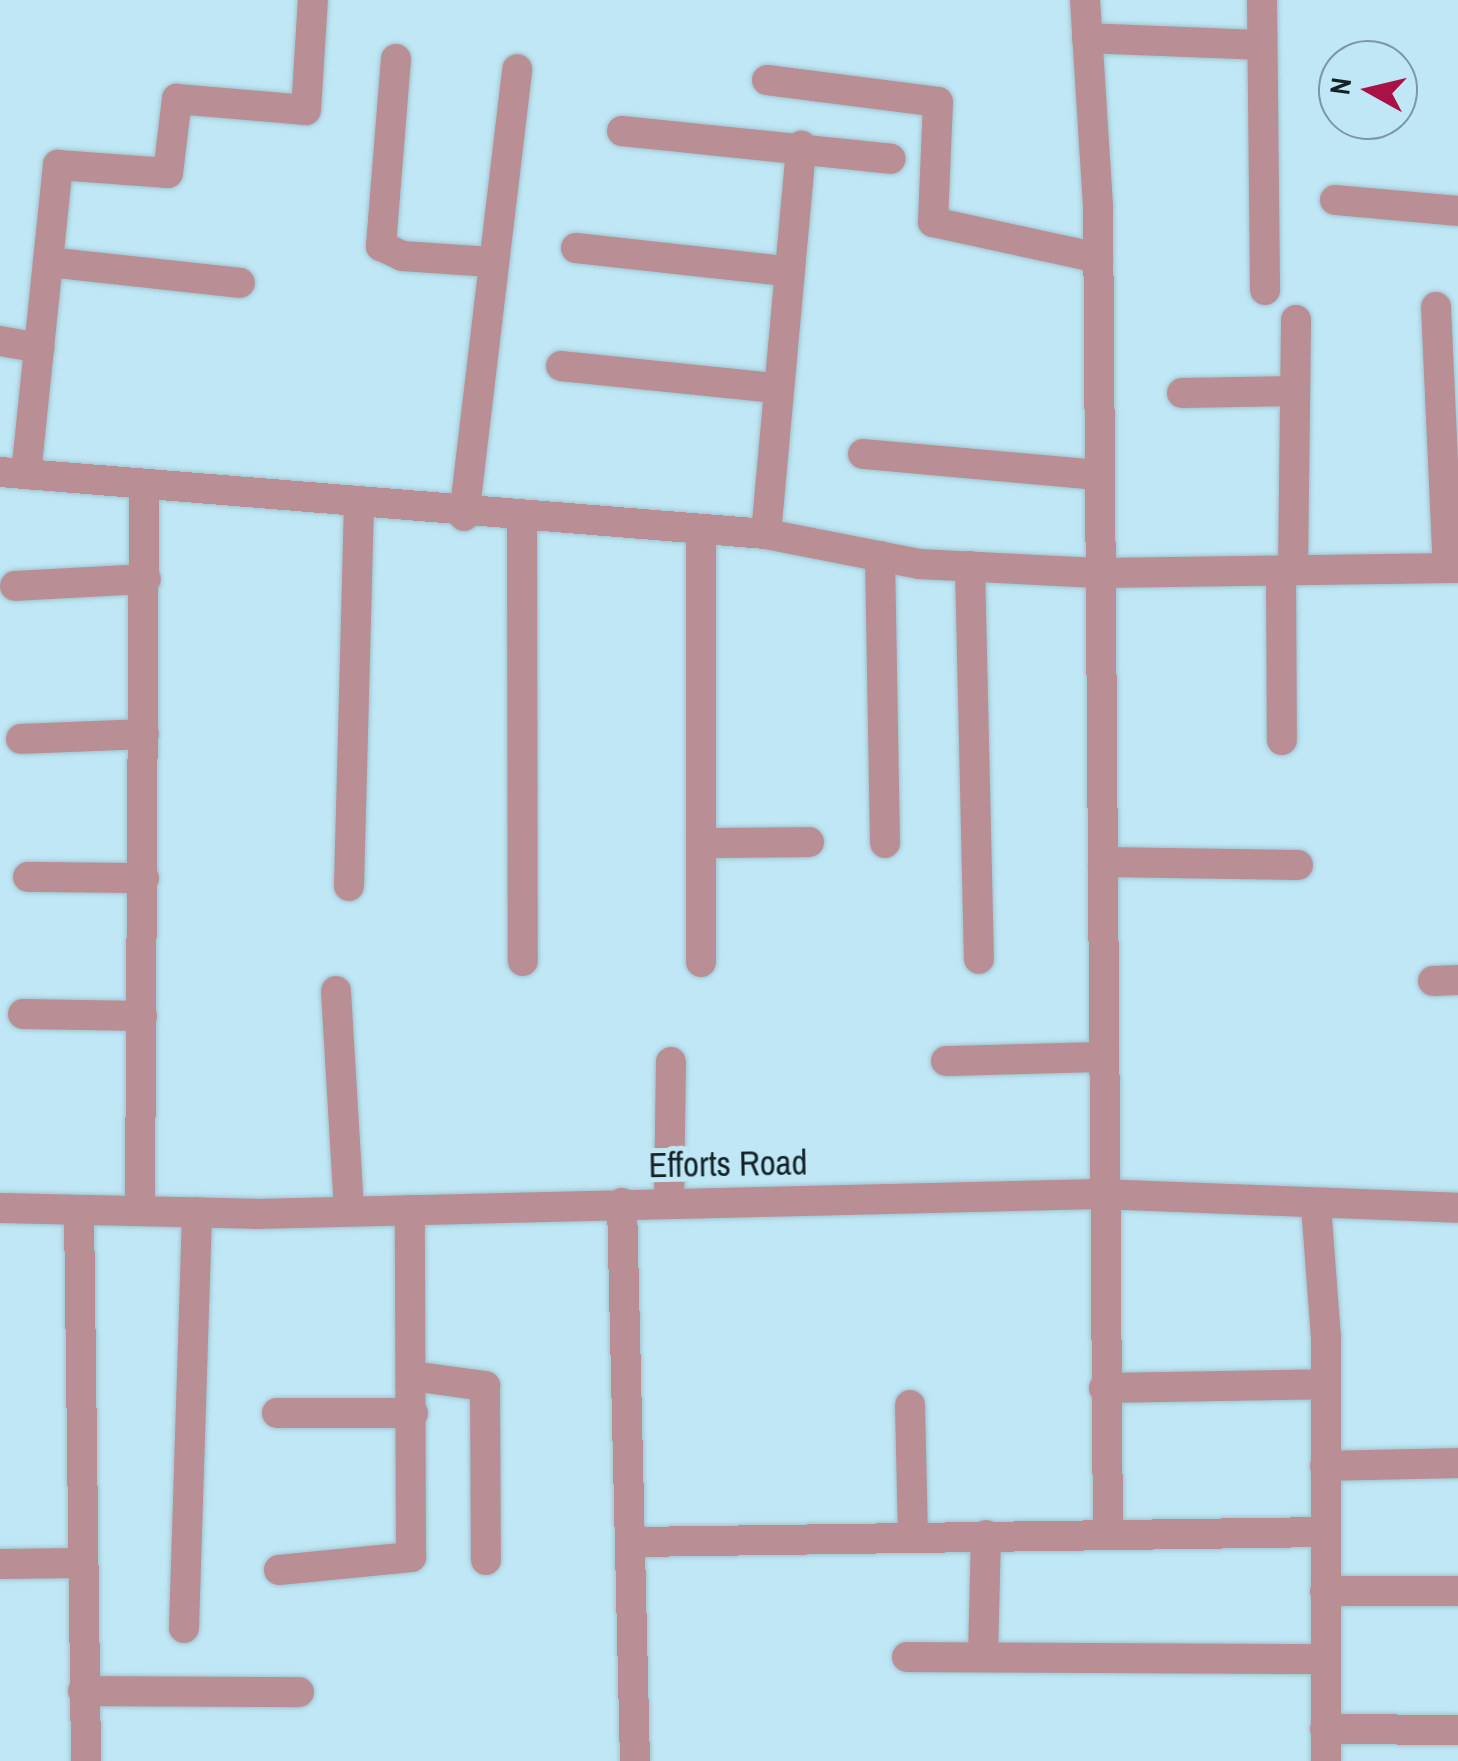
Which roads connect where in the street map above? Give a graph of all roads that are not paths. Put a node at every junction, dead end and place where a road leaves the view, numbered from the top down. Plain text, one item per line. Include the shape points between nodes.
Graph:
1 (313, 0) edge
2 (1086, 0) edge
3 (1262, 0) edge
4 (1087, 38) junction
5 (1262, 45) junction
6 (396, 59) dead end
7 (517, 68) dead end
8 (767, 80) dead end
9 (622, 131) dead end
10 (800, 146) junction
11 (891, 159) dead end
12 (1334, 200) dead end
13 (1458, 212) edge
14 (576, 248) dead end
15 (1098, 258) junction
16 (48, 262) junction
17 (491, 262) junction
18 (786, 271) junction
19 (240, 283) dead end
20 (1266, 290) dead end
21 (1436, 306) dead end
22 (1296, 320) dead end
23 (0, 341) edge
24 (39, 348) junction
25 (561, 366) dead end
26 (773, 388) junction
27 (1295, 391) junction
28 (1182, 393) dead end
29 (863, 454) dead end
30 (13, 473) edge
31 (1097, 475) junction
32 (144, 487) junction
33 (359, 506) junction
34 (464, 516) junction
35 (522, 520) junction
36 (701, 534) junction
37 (766, 534) junction
38 (880, 556) junction
39 (970, 566) junction
40 (1453, 568) edge
41 (1287, 570) junction
42 (1097, 573) junction
43 (146, 578) junction
44 (15, 586) dead end
45 (144, 734) junction
46 (21, 739) dead end
47 (1282, 740) dead end
48 (809, 842) dead end
49 (701, 843) junction
50 (885, 844) dead end
51 (1104, 862) junction
52 (1298, 866) dead end
53 (28, 877) dead end
54 (144, 878) junction
55 (349, 886) dead end
56 (979, 959) dead end
57 (523, 962) dead end
58 (700, 962) dead end
59 (336, 991) dead end
60 (23, 1014) dead end
61 (142, 1016) junction
62 (1102, 1056) junction
63 (946, 1061) dead end
64 (671, 1062) dead end
65 (1099, 1194) junction
66 (669, 1202) junction
67 (622, 1203) junction
68 (1316, 1205) junction
69 (0, 1208) edge
70 (1458, 1208) edge
71 (79, 1210) junction
72 (140, 1210) junction
73 (410, 1210) junction
74 (350, 1211) junction
75 (197, 1212) junction
76 (412, 1376) junction
77 (1325, 1384) junction
78 (1104, 1388) junction
79 (910, 1405) dead end
80 (277, 1413) dead end
81 (413, 1413) junction
82 (1458, 1464) edge
83 (1324, 1466) junction
84 (1108, 1532) junction
85 (1324, 1532) junction
86 (986, 1535) junction
87 (914, 1536) junction
88 (635, 1542) junction
89 (486, 1560) dead end
90 (81, 1563) junction
91 (0, 1564) edge
92 (279, 1570) dead end
93 (1325, 1591) junction
94 (1458, 1591) edge
95 (184, 1628) dead end
96 (907, 1657) dead end
97 (983, 1657) junction
98 (1325, 1659) junction
99 (83, 1691) junction
100 (299, 1692) dead end
101 (1325, 1729) junction
102 (1458, 1730) edge
103 (86, 1761) edge
104 (635, 1761) edge
105 (1326, 1761) edge

1 - 16 street via 306,110 177,99 168,173 58,165
2 - 4 street
3 - 5 street
4 - 5 street
4 - 15 street
5 - 20 street
6 - 17 street via 381,246 402,256
7 - 17 street
8 - 15 street via 938,102 933,222
9 - 10 street
10 - 11 street
10 - 18 street
12 - 13 street
14 - 18 street
15 - 31 street
16 - 19 street
16 - 24 street
17 - 34 street
18 - 26 street
21 - 40 street
22 - 27 street
23 - 24 street
24 - 30 street
25 - 26 street
26 - 37 street
27 - 28 street
27 - 41 street
29 - 31 street
30 - 32 street
31 - 42 street
32 - 33 street
32 - 43 street
33 - 34 street
33 - 55 street
34 - 35 street
35 - 36 street
35 - 57 street
36 - 37 street
36 - 49 street
37 - 38 street
38 - 39 street
38 - 50 street
39 - 42 street
39 - 56 street
40 - 41 street
41 - 42 street
41 - 47 street
42 - 51 street
43 - 44 street
43 - 45 street
45 - 46 street
45 - 54 street
48 - 49 street
49 - 58 street
51 - 52 street
51 - 62 street
53 - 54 street
54 - 61 street
59 - 74 street
60 - 61 street
61 - 72 street
62 - 63 street
62 - 65 street
64 - 66 street
65 - 66 street, Efforts Road
65 - 68 street, Efforts Road
65 - 78 street
66 - 67 street, Efforts Road
67 - 73 street, Efforts Road
67 - 88 street
68 - 70 street, Efforts Road
68 - 77 street
69 - 71 street, Efforts Road
71 - 72 street, Efforts Road
71 - 90 street
72 - 75 street, Efforts Road
73 - 74 street, Efforts Road
73 - 76 street
74 - 75 street, Efforts Road
75 - 95 street
76 - 81 street
76 - 89 street via 486,1386
77 - 78 street
77 - 83 street
78 - 84 street
79 - 87 street
80 - 81 street
81 - 92 street via 410,1558
82 - 83 street
83 - 85 street
84 - 85 street
84 - 86 street
85 - 93 street
86 - 87 street
86 - 97 street
87 - 88 street
88 - 104 street
90 - 91 street
90 - 99 street
93 - 94 street
93 - 98 street
96 - 97 street
97 - 98 street
98 - 101 street
99 - 100 street
99 - 103 street
101 - 102 street
101 - 105 street

